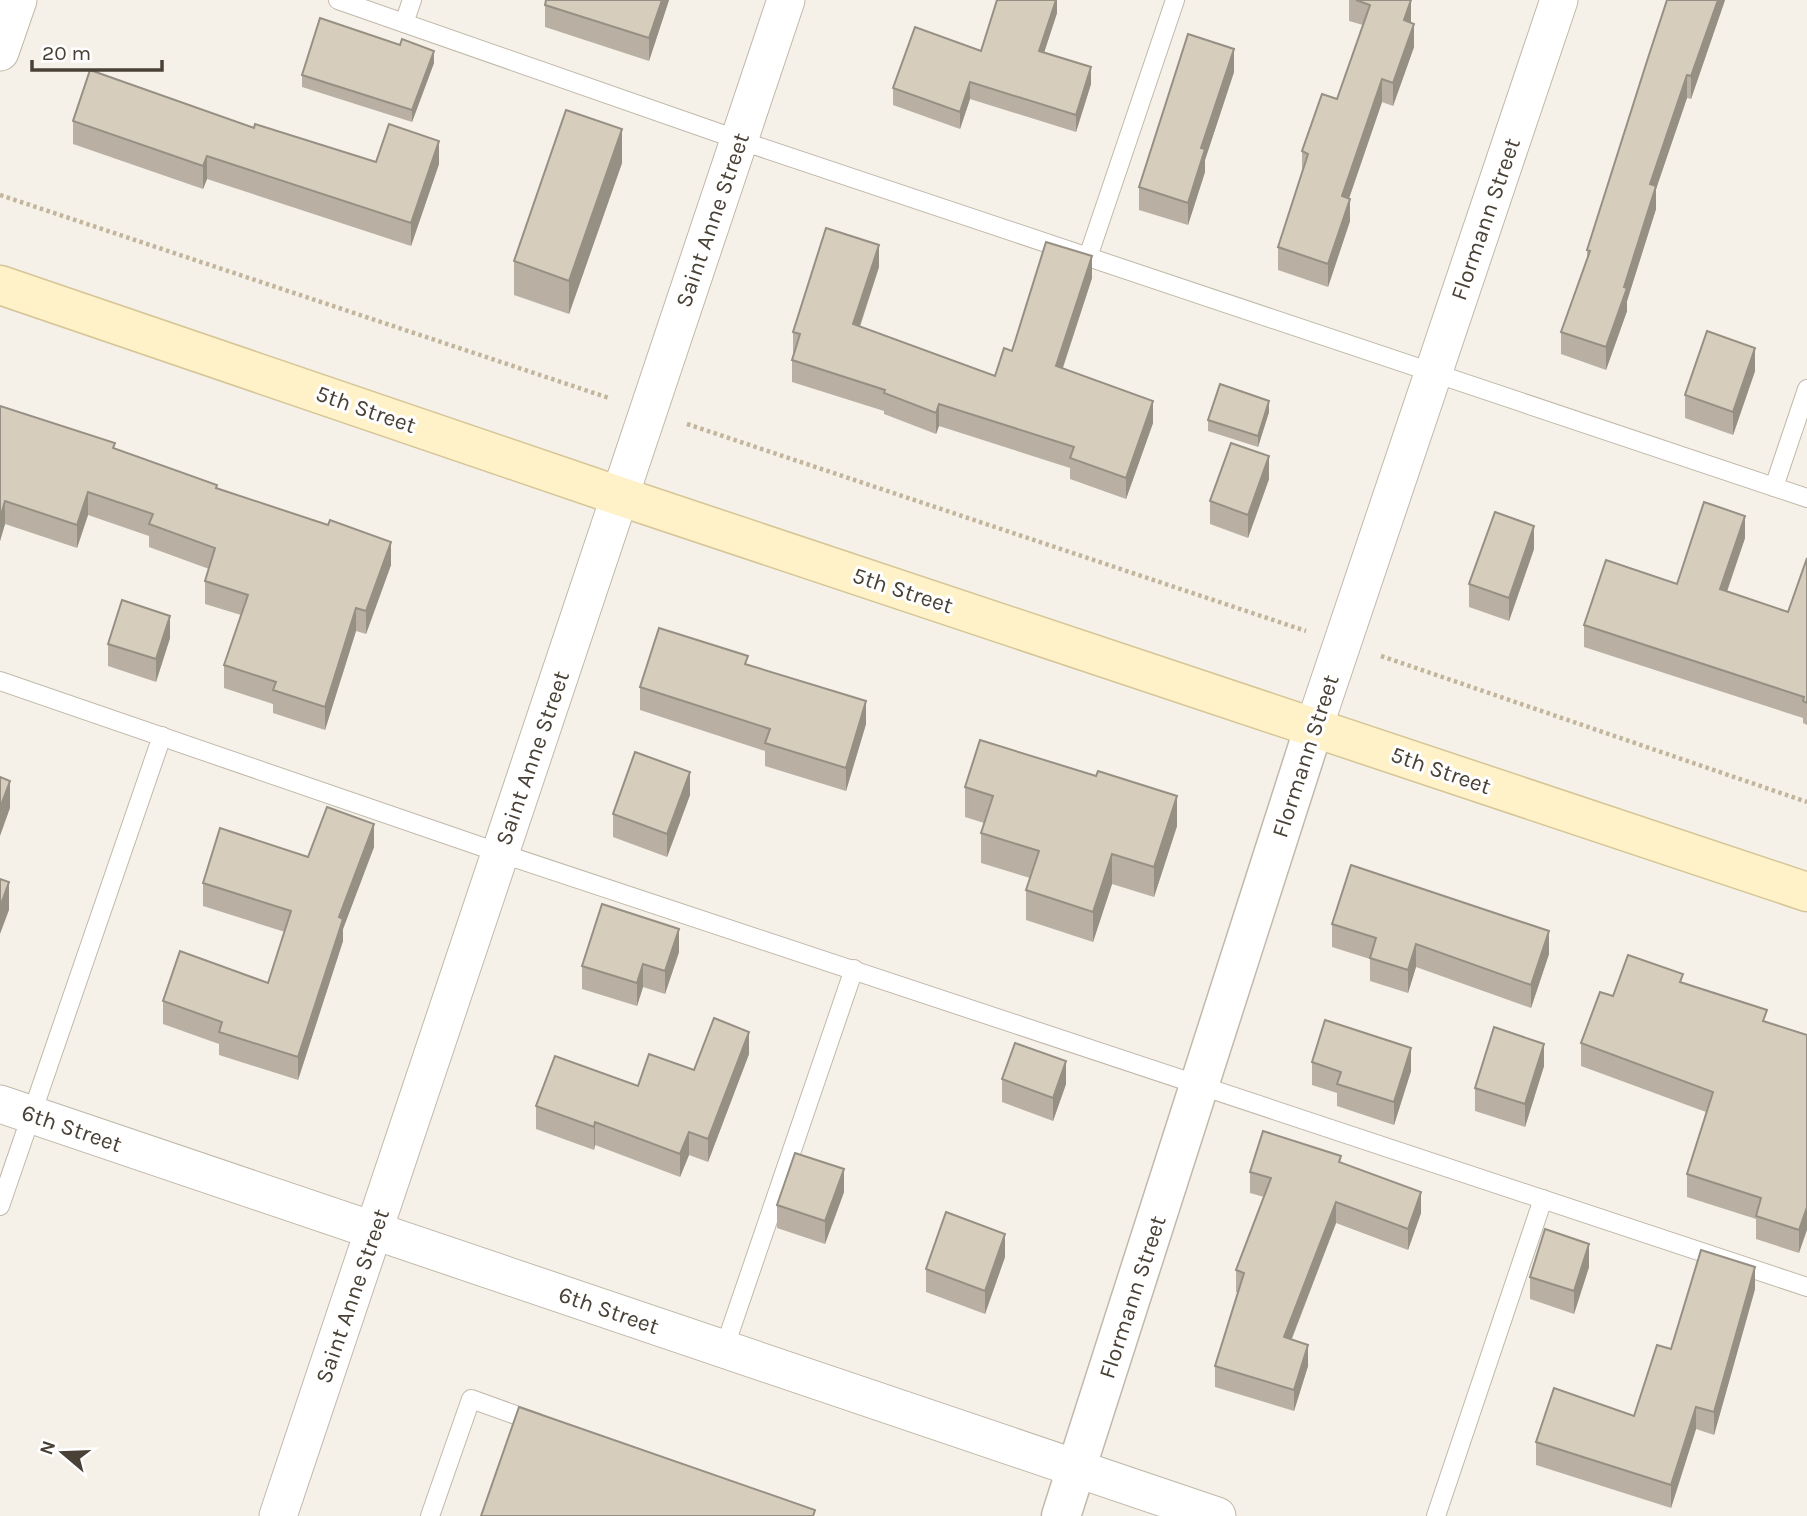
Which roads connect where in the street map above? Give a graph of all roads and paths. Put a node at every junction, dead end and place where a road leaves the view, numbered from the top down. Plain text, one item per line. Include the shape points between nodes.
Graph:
1 (18, 0) edge
2 (338, 0) edge
3 (412, 0) edge
4 (786, 0) edge
5 (1175, 0) edge
6 (1559, 0) edge
7 (404, 23) junction
8 (0, 52) edge
9 (739, 140) junction
10 (0, 195) edge
11 (1088, 257) junction
12 (0, 285) edge
13 (1433, 373) junction
14 (1807, 389) edge
15 (648, 411) junction
16 (1774, 487) junction
17 (619, 496) junction
18 (1807, 498) edge
19 (1342, 643) junction
20 (0, 681) edge
21 (1314, 727) junction
22 (162, 736) junction
23 (1807, 802) edge
24 (500, 853) junction
25 (1807, 892) edge
26 (854, 969) junction
27 (1200, 1084) junction
28 (16, 1109) edge
29 (1543, 1199) junction
30 (0, 1206) edge
31 (374, 1231) junction
32 (1807, 1287) edge
33 (724, 1349) junction
34 (562, 1432) edge
35 (1078, 1469) junction
36 (278, 1516) edge
37 (430, 1516) edge
38 (1061, 1516) edge
39 (1217, 1516) edge
40 (1436, 1516) edge

1 - 8 street
2 - 7 lane
3 - 7 lane
4 - 9 street, Saint Anne Street
5 - 11 lane
6 - 13 street, Flormann Street
7 - 9 lane
9 - 11 lane
9 - 15 street, Saint Anne Street
10 - 15 path
11 - 13 lane
12 - 17 main road, 5th Street
13 - 16 lane
13 - 19 street, Flormann Street
14 - 16 lane
15 - 17 street, Saint Anne Street
15 - 19 path
16 - 18 lane
17 - 21 main road, 5th Street
17 - 24 street, Saint Anne Street
19 - 21 street, Flormann Street
19 - 23 path
20 - 22 lane
21 - 25 main road, 5th Street
21 - 27 street, Flormann Street
22 - 24 lane
22 - 28 lane
24 - 26 lane
24 - 31 street, Saint Anne Street
26 - 27 lane
26 - 33 lane
27 - 29 lane
27 - 35 street, Flormann Street
28 - 30 lane
28 - 31 street, 6th Street
29 - 32 lane
29 - 40 lane
31 - 33 street, 6th Street
31 - 36 street, Saint Anne Street
33 - 35 street, 6th Street
34 - 37 lane via 471,1399
35 - 38 street, Flormann Street
35 - 39 street, 6th Street

